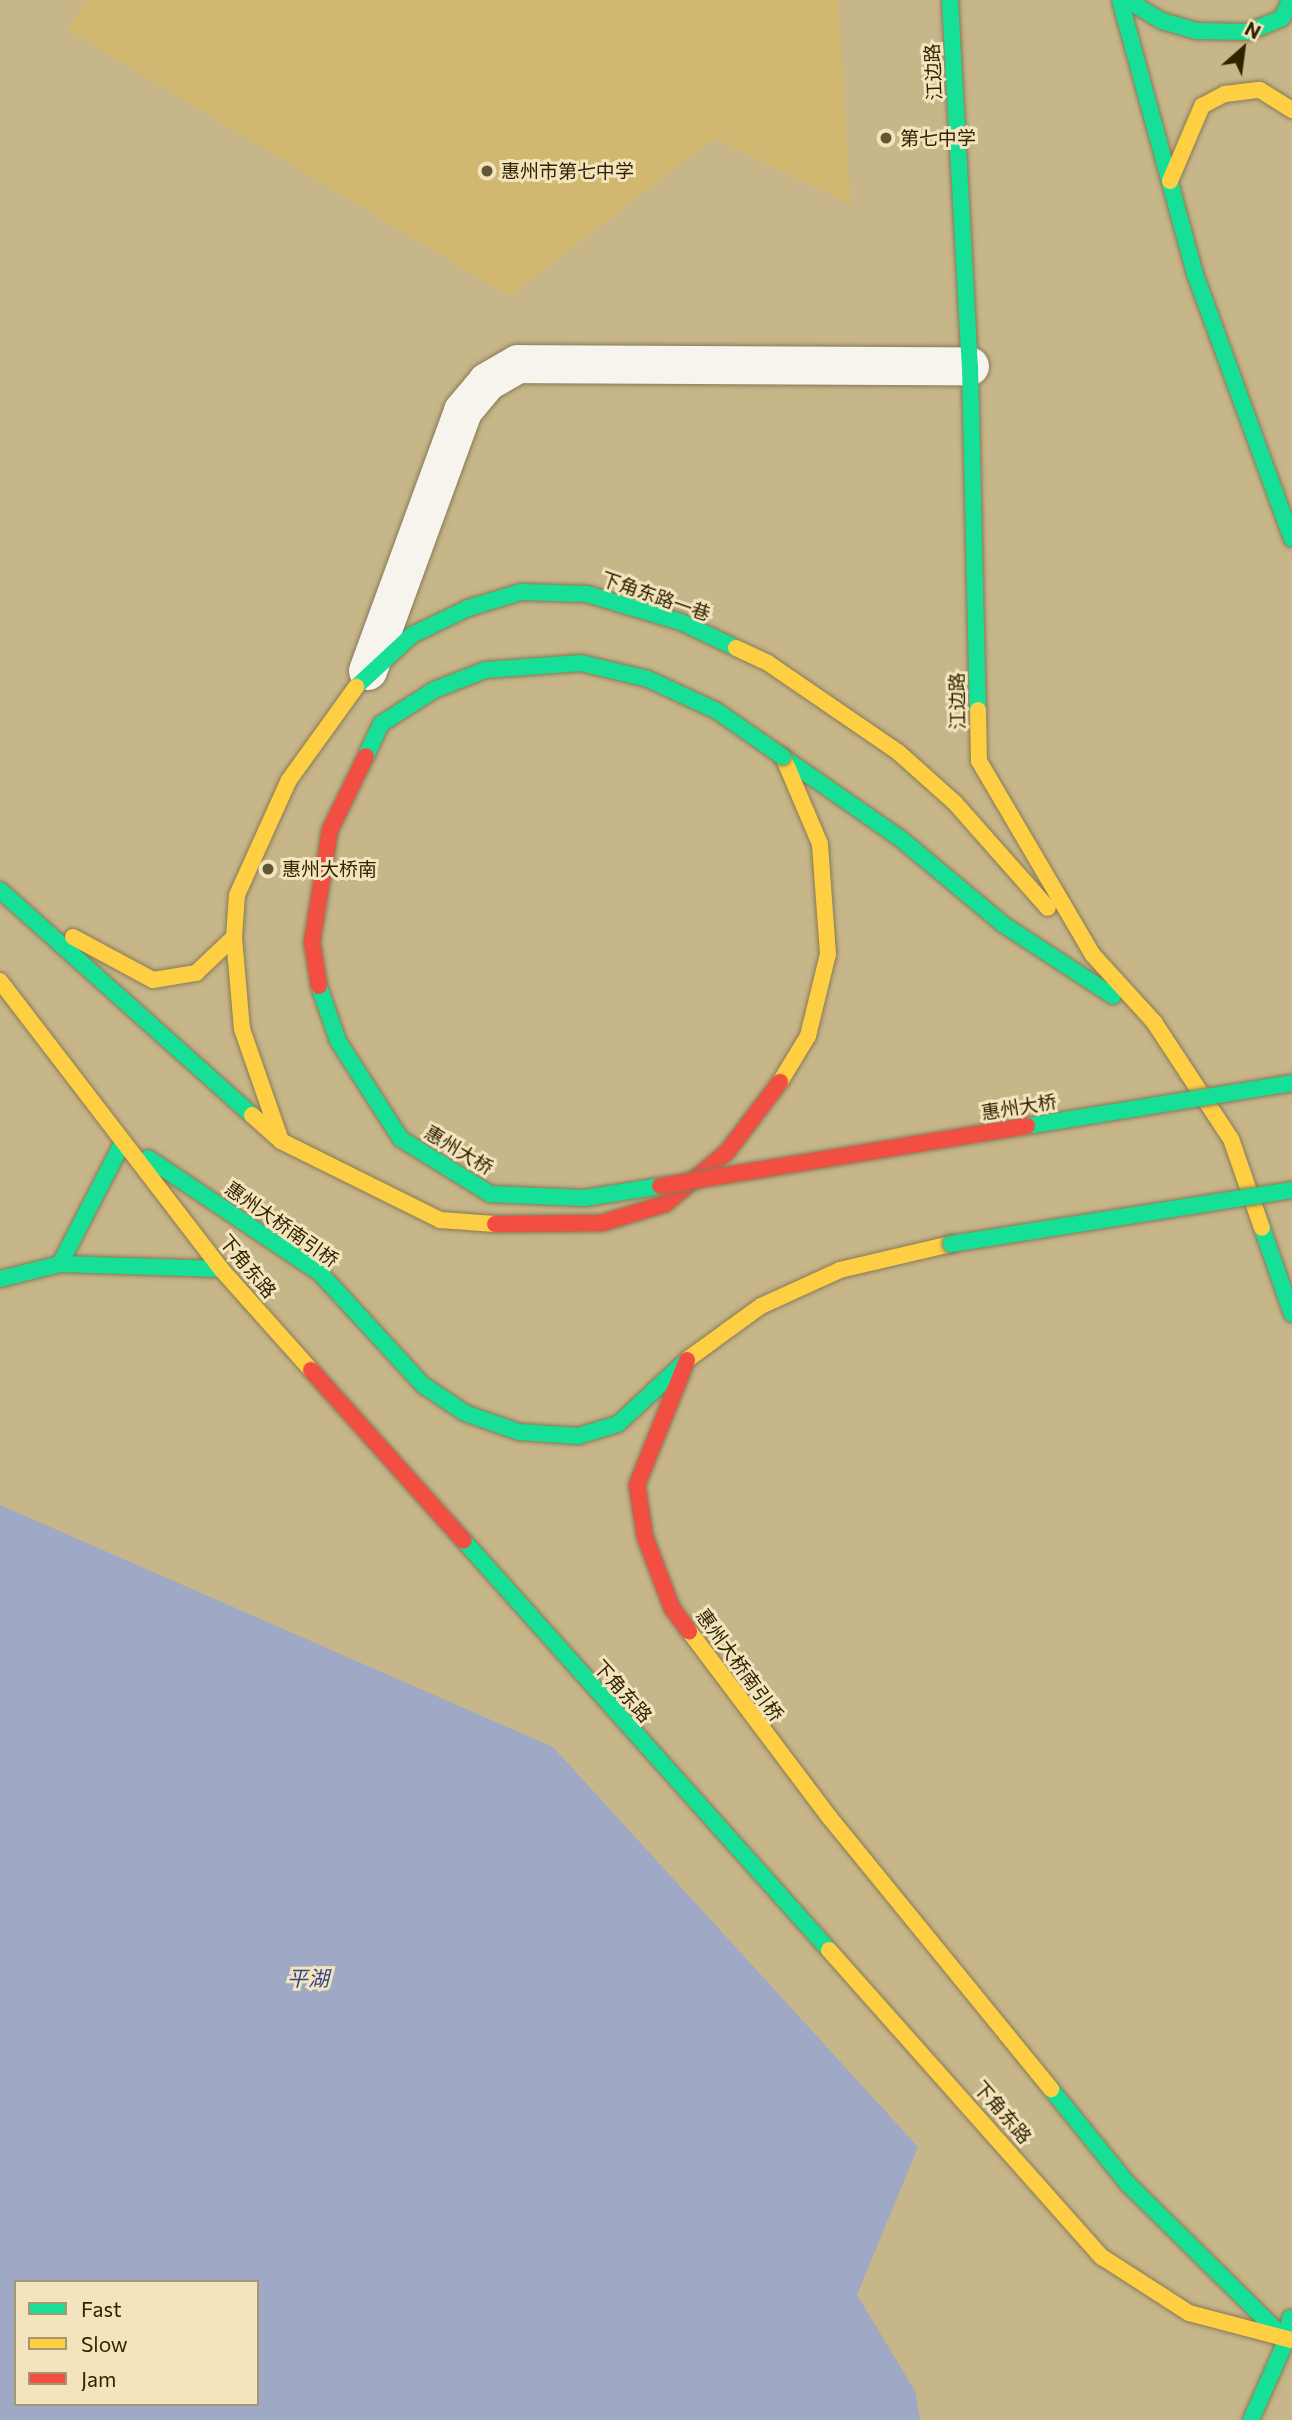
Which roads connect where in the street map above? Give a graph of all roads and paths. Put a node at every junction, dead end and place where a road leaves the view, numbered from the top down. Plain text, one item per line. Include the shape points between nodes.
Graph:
1 (950, 0) edge
2 (1121, 0) edge
3 (1127, 0) edge
4 (1290, 0) edge
5 (1292, 110) edge
6 (1170, 181) junction
7 (970, 366) junction
8 (1292, 539) edge
9 (368, 671) junction
10 (783, 757) junction
11 (3, 894) edge
12 (234, 937) junction
13 (1093, 955) junction
14 (0, 981) edge
15 (1154, 1022) junction
16 (1292, 1083) edge
17 (281, 1141) junction
18 (123, 1142) junction
19 (1292, 1190) edge
20 (60, 1264) junction
21 (221, 1269) junction
22 (0, 1279) edge
23 (1292, 1314) edge
24 (687, 1360) junction
25 (1292, 2309) edge
26 (1289, 2341) edge
27 (1251, 2420) edge

1 - 7 main road, 江边路
2 - 6 main road
3 - 4 main road via 1161,21 1198,31 1248,32 1282,18
5 - 6 main road via 1260,90 1225,93 1202,106
6 - 8 main road via 1195,274
7 - 9 street via 518,364 488,382 463,411
7 - 13 main road, 江边路 via 979,761
9 - 12 main road, 下角东路一巷 via 289,780 257,840 237,895
9 - 13 main road, 下角东路一巷 via 412,635 468,608 521,592 587,594 681,622 768,663 898,752 955,803
10 - 15 main road, 惠州大桥 via 901,839 1004,925
10 - 16 main road, 惠州大桥, bridge via 717,711 648,679 581,663 485,670 434,691 381,724 330,830 312,942 320,993 338,1041 401,1139 490,1194 585,1198
10 - 17 main road via 820,844 828,954 808,1036 770,1098 727,1152 665,1204 603,1223 525,1226 440,1220
11 - 12 main road via 153,980 196,973
11 - 17 main road
12 - 17 main road, 下角东路一巷 via 242,1030
13 - 15 main road, 江边路
14 - 18 main road, 下角东路
15 - 23 main road, 江边路 via 1231,1139
18 - 20 main road
18 - 21 main road, 下角东路
18 - 24 main road, 惠州大桥南引桥 via 320,1273 423,1385 465,1413 519,1432 578,1436 618,1424
19 - 24 main road, 惠州大桥南引桥, bridge via 951,1244 840,1270 761,1306
20 - 21 main road
20 - 22 main road
21 - 26 main road, 下角东路 via 1102,2257 1189,2313
24 - 26 main road, 惠州大桥南引桥 via 637,1485 645,1537 672,1608 740,1702 1127,2183
25 - 26 main road
26 - 27 main road

